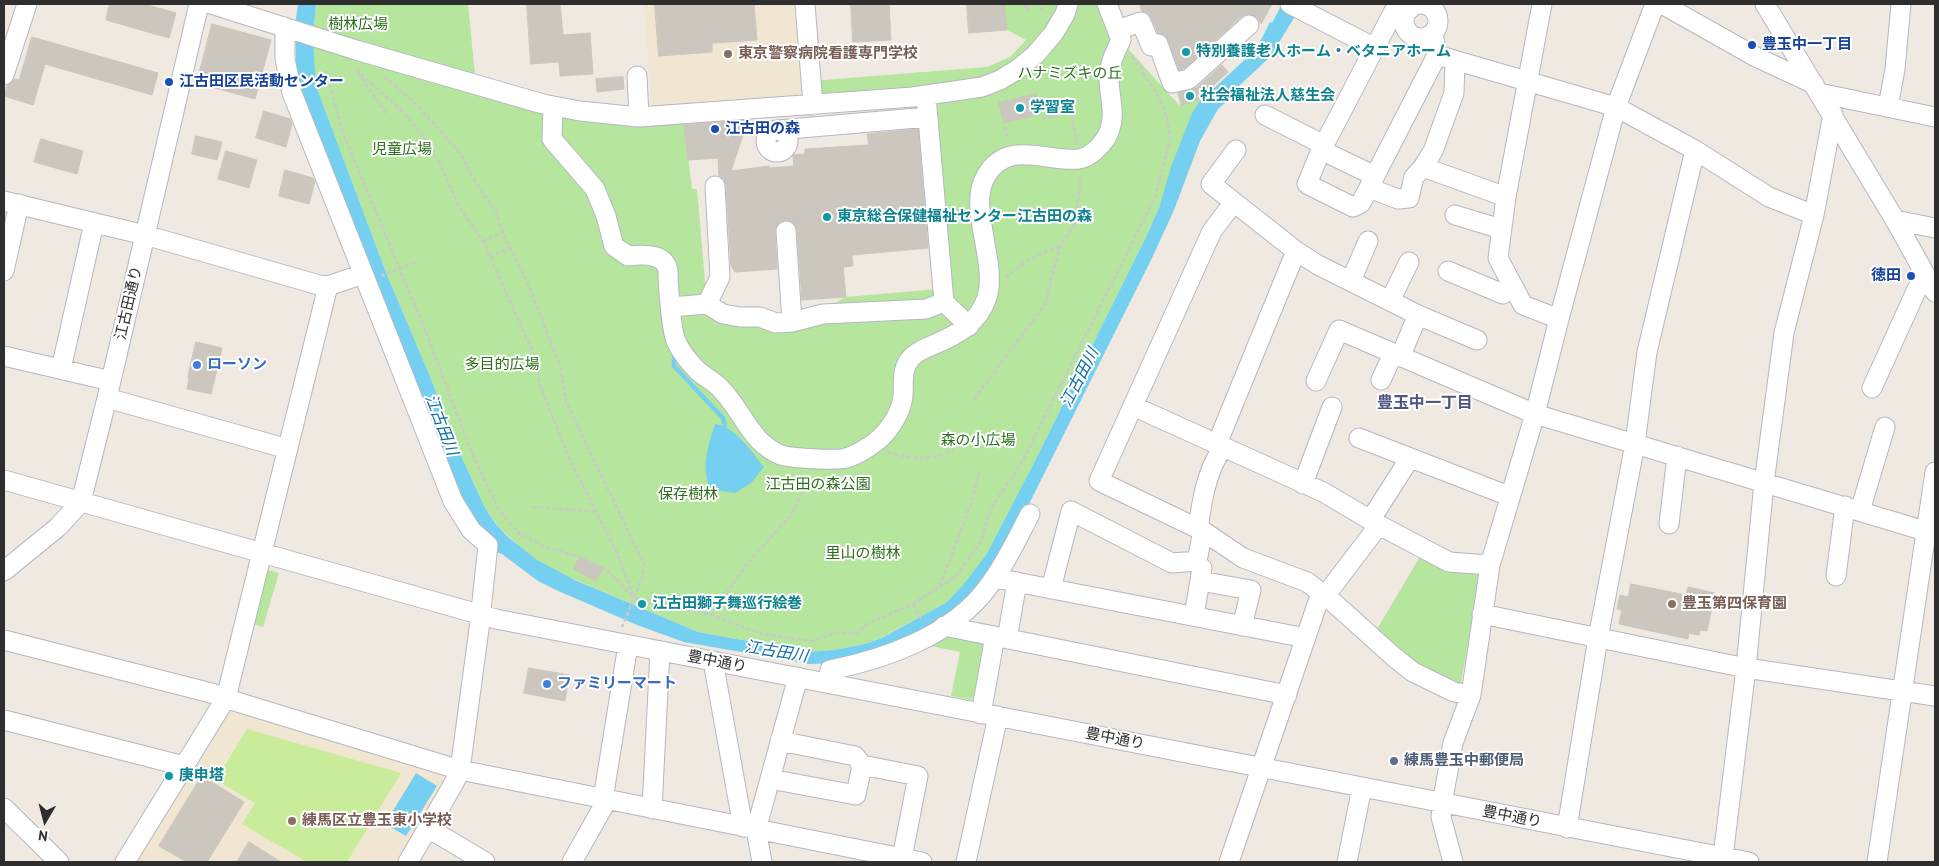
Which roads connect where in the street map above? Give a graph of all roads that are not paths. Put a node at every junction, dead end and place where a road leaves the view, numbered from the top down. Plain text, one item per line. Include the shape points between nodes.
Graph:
1 (27, 4) edge
2 (200, 4) edge
3 (211, 4) edge
4 (805, 4) edge
5 (1068, 4) edge
6 (1107, 4) edge
7 (1542, 4) edge
8 (1655, 4) edge
9 (1662, 4) edge
10 (1765, 4) edge
11 (1901, 4) edge
12 (1298, 8) edge
13 (1249, 25) dead end
14 (287, 28) junction
15 (1117, 30) junction
16 (1374, 48) junction
17 (1437, 55) junction
18 (1455, 61) junction
19 (4, 75) edge
20 (637, 76) dead end
21 (1527, 82) junction
22 (1816, 88) junction
23 (926, 96) junction
24 (553, 106) junction
25 (802, 106) junction
26 (1616, 107) junction
27 (1888, 107) junction
28 (1833, 114) junction
29 (1265, 115) dead end
30 (639, 117) junction
31 (928, 117) junction
32 (1935, 117) edge
33 (1322, 148) junction
34 (1236, 150) dead end
35 (1695, 150) junction
36 (1423, 167) junction
37 (1372, 182) junction
38 (715, 186) dead end
39 (1506, 197) junction
40 (1234, 202) junction
41 (11, 203) edge
42 (1455, 215) dead end
43 (1814, 215) junction
44 (1895, 220) junction
45 (94, 223) junction
46 (1935, 228) edge
47 (1501, 229) junction
48 (786, 231) dead end
49 (145, 235) junction
50 (1368, 241) dead end
51 (1296, 251) junction
52 (1409, 262) dead end
53 (4, 271) edge
54 (1448, 271) dead end
55 (363, 274) junction
56 (1351, 281) junction
57 (328, 286) junction
58 (1513, 286) junction
59 (1932, 286) edge
60 (1390, 301) junction
61 (944, 302) junction
62 (707, 304) junction
63 (671, 307) junction
64 (1418, 315) junction
65 (1558, 319) junction
66 (792, 322) junction
67 (969, 326) junction
68 (1477, 340) dead end
69 (4, 356) edge
70 (1396, 356) junction
71 (61, 369) junction
72 (1381, 380) dead end
73 (1316, 381) dead end
74 (1872, 388) dead end
75 (109, 390) junction
76 (1133, 406) junction
77 (1332, 407) dead end
78 (1535, 414) junction
79 (1885, 427) dead end
80 (1359, 438) dead end
81 (1635, 444) junction
82 (1220, 446) junction
83 (288, 448) junction
84 (1677, 456) junction
85 (1410, 458) junction
86 (1935, 472) edge
87 (4, 480) edge
88 (1764, 482) junction
89 (1304, 484) junction
90 (1509, 496) junction
91 (81, 502) junction
92 (1852, 509) junction
93 (1030, 514) dead end
94 (1375, 522) junction
95 (1669, 524) dead end
96 (1200, 530) junction
97 (1930, 533) edge
98 (262, 554) junction
99 (1197, 561) junction
100 (1490, 565) junction
101 (4, 571) edge
102 (1836, 576) dead end
103 (995, 578) junction
104 (1200, 581) junction
105 (1017, 582) junction
106 (1051, 588) junction
107 (1323, 595) junction
108 (1482, 614) junction
109 (481, 616) junction
110 (1194, 616) junction
111 (944, 626) junction
112 (1242, 626) junction
113 (624, 636) junction
114 (1001, 638) junction
115 (1306, 638) junction
116 (1598, 638) junction
117 (4, 640) edge
118 (660, 651) junction
119 (713, 661) junction
120 (1746, 668) junction
121 (798, 677) junction
122 (828, 683) junction
123 (1902, 692) junction
124 (1287, 695) junction
125 (1471, 695) junction
126 (1935, 696) edge
127 (226, 698) junction
128 (990, 715) junction
129 (4, 720) edge
130 (780, 741) junction
131 (184, 766) junction
132 (862, 766) junction
133 (1262, 767) junction
134 (460, 770) junction
135 (770, 779) junction
136 (1362, 787) junction
137 (605, 800) junction
138 (1442, 804) junction
139 (4, 808) edge
140 (652, 809) junction
141 (428, 828) junction
142 (750, 828) junction
143 (1567, 828) junction
144 (902, 858) junction
145 (1715, 858) edge
146 (59, 862) edge
147 (125, 862) edge
148 (408, 862) edge
149 (485, 862) edge
150 (572, 862) edge
151 (762, 862) edge
152 (922, 862) edge
153 (966, 862) edge
154 (1229, 862) edge
155 (1347, 862) edge
156 (1453, 862) edge
157 (1749, 862) edge
158 (1877, 862) edge

1 - 19 street
2 - 49 street, 江古田通り
3 - 14 street
4 - 25 street
5 - 23 street via 1053,34 1036,55 1018,69 982,87
6 - 15 street
7 - 21 street
8 - 26 street
9 - 22 street
10 - 22 street
11 - 27 street
12 - 16 street
13 - 15 street via 1189,79 1172,83 1158,44 1151,46 1141,22
14 - 24 street
14 - 55 street via 285,59 292,93
15 - 67 street via 1120,40 1110,62 1109,77 1113,114 1111,128 1092,154 1080,159 1035,154 1011,156 987,173 980,193 990,281 987,297
16 - 17 street via 1395,9 1420,5 1431,8 1437,17 1433,33
16 - 33 street
17 - 18 street
17 - 37 street
18 - 21 street
18 - 36 street via 1454,93 1433,151
20 - 30 street
21 - 26 street
21 - 39 street
22 - 27 street
22 - 28 street
23 - 25 street
23 - 31 street
24 - 30 street
24 - 63 street via 552,139 595,189 614,246 628,256 648,254 663,260 669,271
25 - 30 street
25 - 31 street via 791,128
26 - 35 street
26 - 65 street
27 - 32 street
28 - 43 street
28 - 44 street
29 - 33 street
31 - 61 street
33 - 37 street
33 - 37 street via 1307,184 1353,207 1361,203
34 - 40 street via 1210,184
35 - 43 street via 1769,197
35 - 81 street via 1647,352
36 - 37 street via 1414,177 1410,198 1398,199
36 - 39 street
38 - 62 street via 720,277
39 - 47 street
40 - 51 street
40 - 76 street via 1212,231
41 - 45 street
41 - 53 street
42 - 47 street
43 - 88 street via 1784,333
44 - 46 street
44 - 59 street
45 - 49 street
45 - 71 street
47 - 58 street via 1498,258
48 - 66 street
49 - 57 street
49 - 75 street, 江古田通り
50 - 56 street
51 - 56 street
51 - 82 street
52 - 60 street
54 - 58 street via 1503,294
55 - 57 street
55 - 109 street via 453,501 471,530 488,545
56 - 60 street
57 - 83 street
58 - 65 street via 1523,305
59 - 74 street via 1917,289
60 - 64 street
61 - 66 street via 926,309 823,314
61 - 67 street
62 - 63 street
62 - 66 street via 722,314 760,317 776,323
63 - 67 street via 676,342 698,371 720,387 758,438 781,455 819,458 846,458 881,437 899,412 903,374 910,359
64 - 68 street
64 - 70 street
65 - 78 street
69 - 71 street
70 - 72 street
70 - 73 street via 1339,330
70 - 78 street
71 - 75 street
75 - 83 street
75 - 91 street, 江古田通り
76 - 82 street
76 - 96 street via 1099,481
77 - 89 street
78 - 81 street
78 - 90 street
79 - 92 street
80 - 85 street
81 - 84 street
81 - 116 street
82 - 89 street
82 - 96 street via 1206,480
83 - 98 street
84 - 88 street
84 - 95 street
85 - 90 street
85 - 94 street
86 - 97 street
87 - 91 street, 豊中通り
88 - 92 street
88 - 120 street
89 - 94 street
90 - 100 street
91 - 98 street, 豊中通り
91 - 101 street, 江古田通り via 58,527
92 - 97 street
92 - 102 street
93 - 103 street
94 - 100 street via 1449,562
94 - 107 street
96 - 99 street
96 - 107 street via 1243,558 1307,582
97 - 123 street
98 - 109 street, 豊中通り
98 - 127 street
99 - 104 street via 1202,567
99 - 106 street via 1172,564 1070,512
100 - 108 street
103 - 105 street
103 - 111 street via 978,599
104 - 110 street
104 - 112 street via 1251,590
105 - 106 street
105 - 114 street
106 - 110 street
107 - 115 street
107 - 125 street via 1413,672 1454,692
108 - 116 street
108 - 125 street
109 - 113 street, 豊中通り
109 - 134 street
110 - 112 street
111 - 114 street
111 - 122 street via 897,652 830,670
112 - 115 street
113 - 118 street, 豊中通り
113 - 137 street
114 - 124 street
114 - 128 street
115 - 124 street
116 - 120 street
116 - 143 street
117 - 127 street
118 - 119 street, 豊中通り
118 - 140 street
119 - 121 street, 豊中通り
119 - 142 street
120 - 123 street
120 - 145 street
121 - 122 street, 豊中通り
121 - 130 street
122 - 128 street, 豊中通り
123 - 126 street
123 - 158 street
124 - 133 street
125 - 138 street via 1453,743
127 - 131 street
127 - 134 street
128 - 133 street, 豊中通り
128 - 153 street
129 - 131 street
130 - 132 street via 855,756
130 - 135 street
131 - 147 street
132 - 135 street via 856,794
132 - 144 street via 918,776
133 - 136 street, 豊中通り
133 - 154 street
134 - 137 street
134 - 141 street
135 - 142 street
136 - 138 street, 豊中通り
136 - 155 street
137 - 140 street
137 - 150 street
138 - 143 street, 豊中通り
138 - 156 street via 1441,817
139 - 146 street
140 - 142 street
141 - 148 street
141 - 149 street
142 - 144 street
142 - 151 street
143 - 145 street, 豊中通り
144 - 152 street
145 - 157 street, 豊中通り

